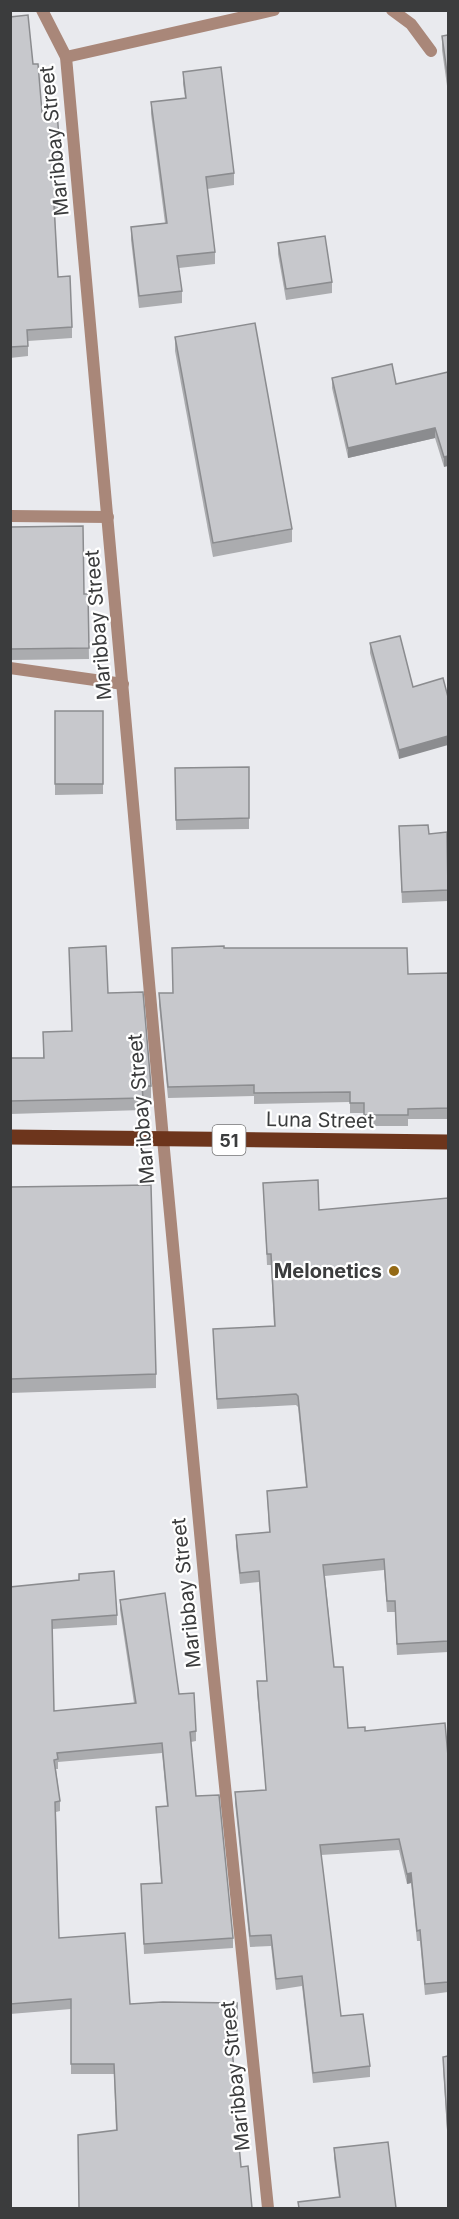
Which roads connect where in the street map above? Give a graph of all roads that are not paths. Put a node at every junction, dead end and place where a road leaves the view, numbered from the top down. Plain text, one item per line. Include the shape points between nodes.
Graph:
1 (42, 10) edge
2 (274, 10) edge
3 (392, 10) edge
4 (431, 51) dead end
5 (66, 57) junction
6 (10, 516) edge
7 (108, 517) junction
8 (10, 668) edge
9 (123, 684) junction
10 (10, 1137) edge
11 (163, 1139) junction
12 (448, 1142) edge
13 (268, 2208) edge

1 - 5 street, Maribbay Street
2 - 5 street
3 - 4 street via 411,24
5 - 7 street, Maribbay Street
6 - 7 street
7 - 9 street, Maribbay Street
8 - 9 street
9 - 11 street, Maribbay Street
10 - 11 main road, Luna Street / 51
11 - 12 main road, Luna Street / 51
11 - 13 street, Maribbay Street

